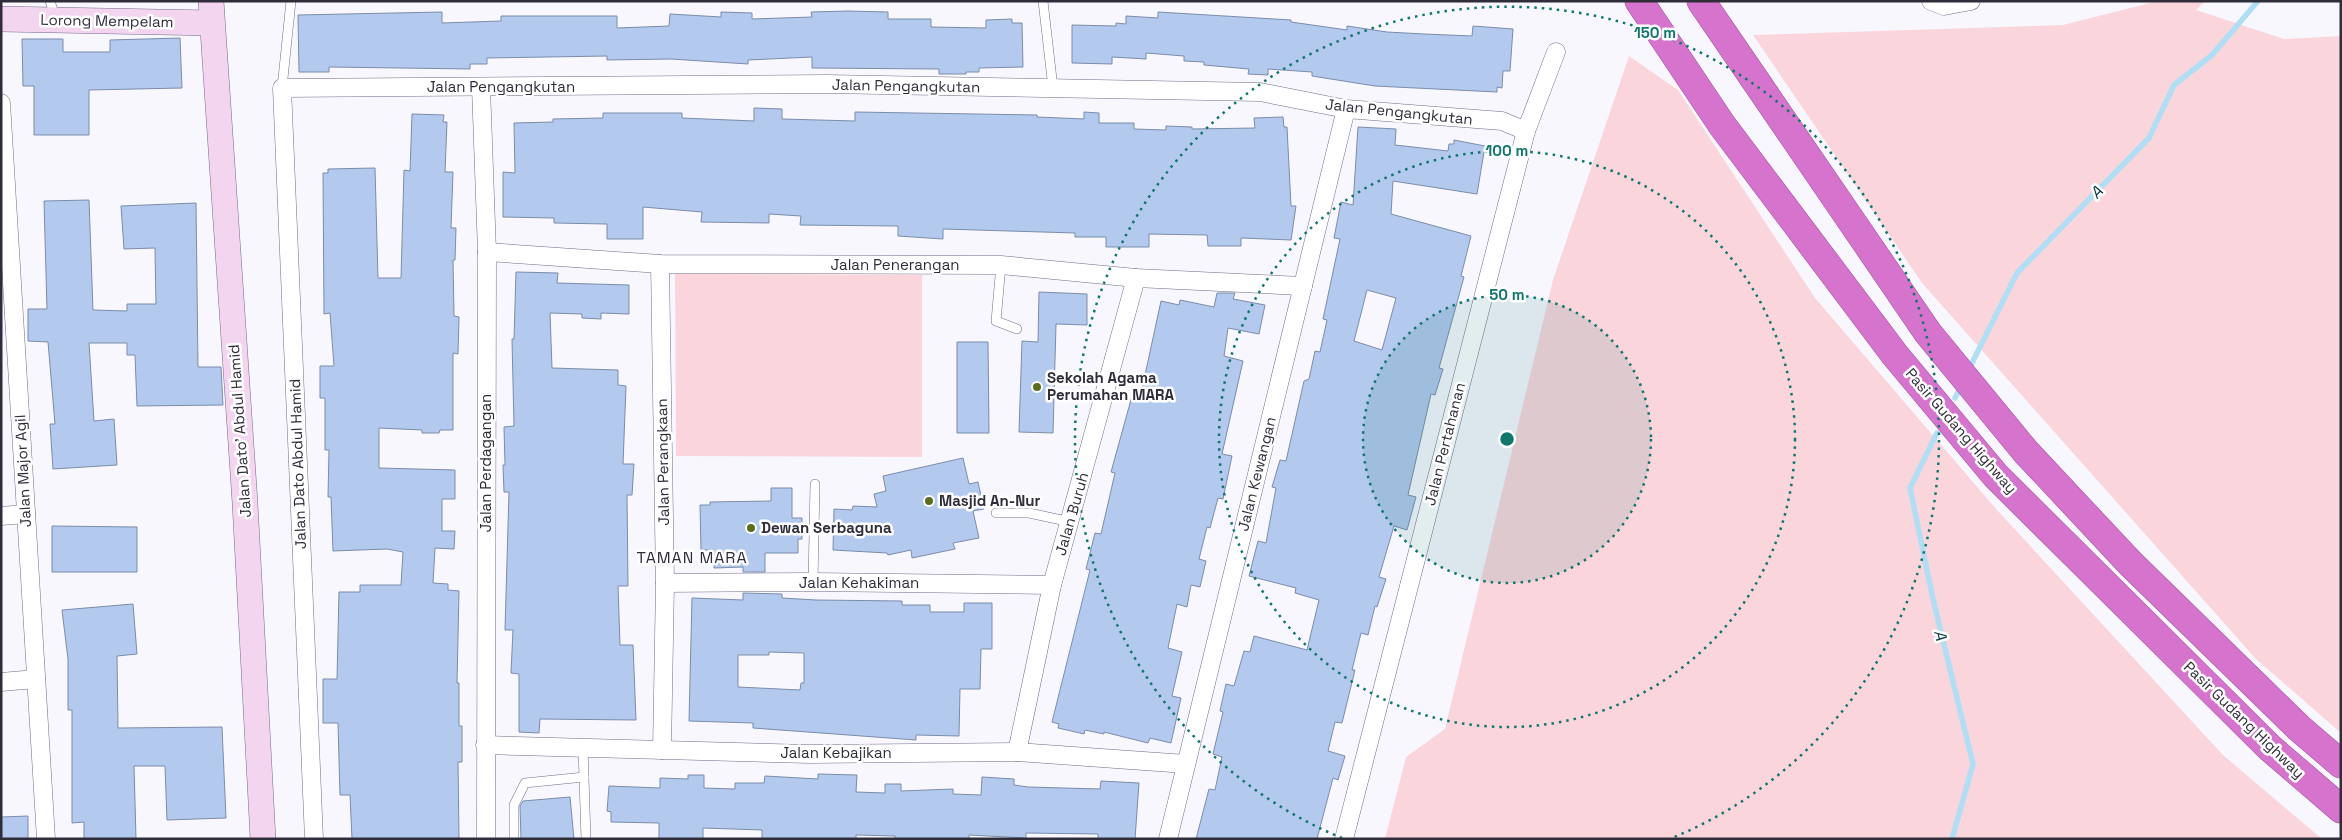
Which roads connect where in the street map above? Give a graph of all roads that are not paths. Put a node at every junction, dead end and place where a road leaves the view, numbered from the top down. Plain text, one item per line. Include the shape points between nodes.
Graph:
1 (291, 1) edge
2 (1043, 1) edge
3 (1639, 1) edge
4 (1701, 1) edge
5 (1931, 1) edge
6 (1971, 1) edge
7 (53, 11) edge
8 (212, 12) edge
9 (1, 19) edge
10 (1556, 52) dead end
11 (282, 88) junction
12 (482, 88) junction
13 (1053, 88) junction
14 (1, 103) edge
15 (1346, 109) junction
16 (1526, 131) junction
17 (487, 252) junction
18 (660, 264) junction
19 (1001, 265) junction
20 (1136, 278) junction
21 (1303, 286) junction
22 (1017, 328) dead end
23 (815, 484) dead end
24 (996, 513) dead end
25 (26, 514) junction
26 (1, 516) edge
27 (1071, 522) junction
28 (813, 582) junction
29 (665, 583) junction
30 (1052, 585) junction
31 (36, 679) junction
32 (1, 682) edge
33 (485, 745) junction
34 (583, 747) junction
35 (662, 750) junction
36 (1017, 752) junction
37 (1186, 764) junction
38 (2341, 764) edge
39 (584, 777) junction
40 (2341, 810) edge
41 (46, 839) edge
42 (263, 839) edge
43 (314, 839) edge
44 (486, 839) edge
45 (514, 839) edge
46 (586, 839) edge
47 (1168, 839) edge
48 (1344, 839) edge

1 - 11 lane
2 - 13 lane
3 - 40 highway, Pasir Gudang Highway via 1752,164 1896,355 1996,476 2270,748
4 - 38 highway via 1928,334 2026,452 2130,563 2299,728
5 - 6 street via 1944,6
7 - 8 street, Lorong Mempelam
7 - 9 street, Lorong Mempelam
8 - 42 street, Jalan Dato' Abdul Hamid via 245,503
10 - 16 street, Jalan Pertahanan
11 - 12 street, Jalan Pengangkutan
11 - 43 street, Jalan Dato Abdul Hamid
12 - 13 street, Jalan Pengangkutan via 827,84
12 - 17 street, Jalan Perdagangan
13 - 15 street, Jalan Pengangkutan via 1260,92
14 - 25 street, Jalan Major Agil
15 - 16 street, Jalan Pengangkutan via 1502,121
15 - 21 street, Jalan Kewangan
16 - 48 street, Jalan Pertahanan
17 - 18 street, Jalan Penerangan
17 - 33 street, Jalan Perdagangan
18 - 19 street, Jalan Penerangan
18 - 29 street, Jalan Perangkaan
19 - 20 street, Jalan Penerangan
19 - 22 lane via 996,321
20 - 21 street, Jalan Penerangan
20 - 27 street, Jalan Buruh
21 - 37 street, Jalan Kewangan
23 - 28 lane
24 - 27 lane via 1028,513
25 - 26 street
25 - 31 street, Jalan Major Agil
27 - 30 street, Jalan Buruh
28 - 29 street, Jalan Kehakiman
28 - 30 street, Jalan Kehakiman
29 - 35 street, Jalan Perangkaan
30 - 36 street, Jalan Buruh
31 - 32 street
31 - 41 street, Jalan Major Agil
33 - 34 street, Jalan Kebajikan
33 - 44 street, Jalan Perdagangan
34 - 35 street, Jalan Kebajikan
34 - 39 lane
35 - 36 street, Jalan Kebajikan via 809,754
36 - 37 street, Jalan Kebajikan
37 - 47 street, Jalan Kewangan
39 - 45 lane via 525,783 514,805
39 - 46 lane

